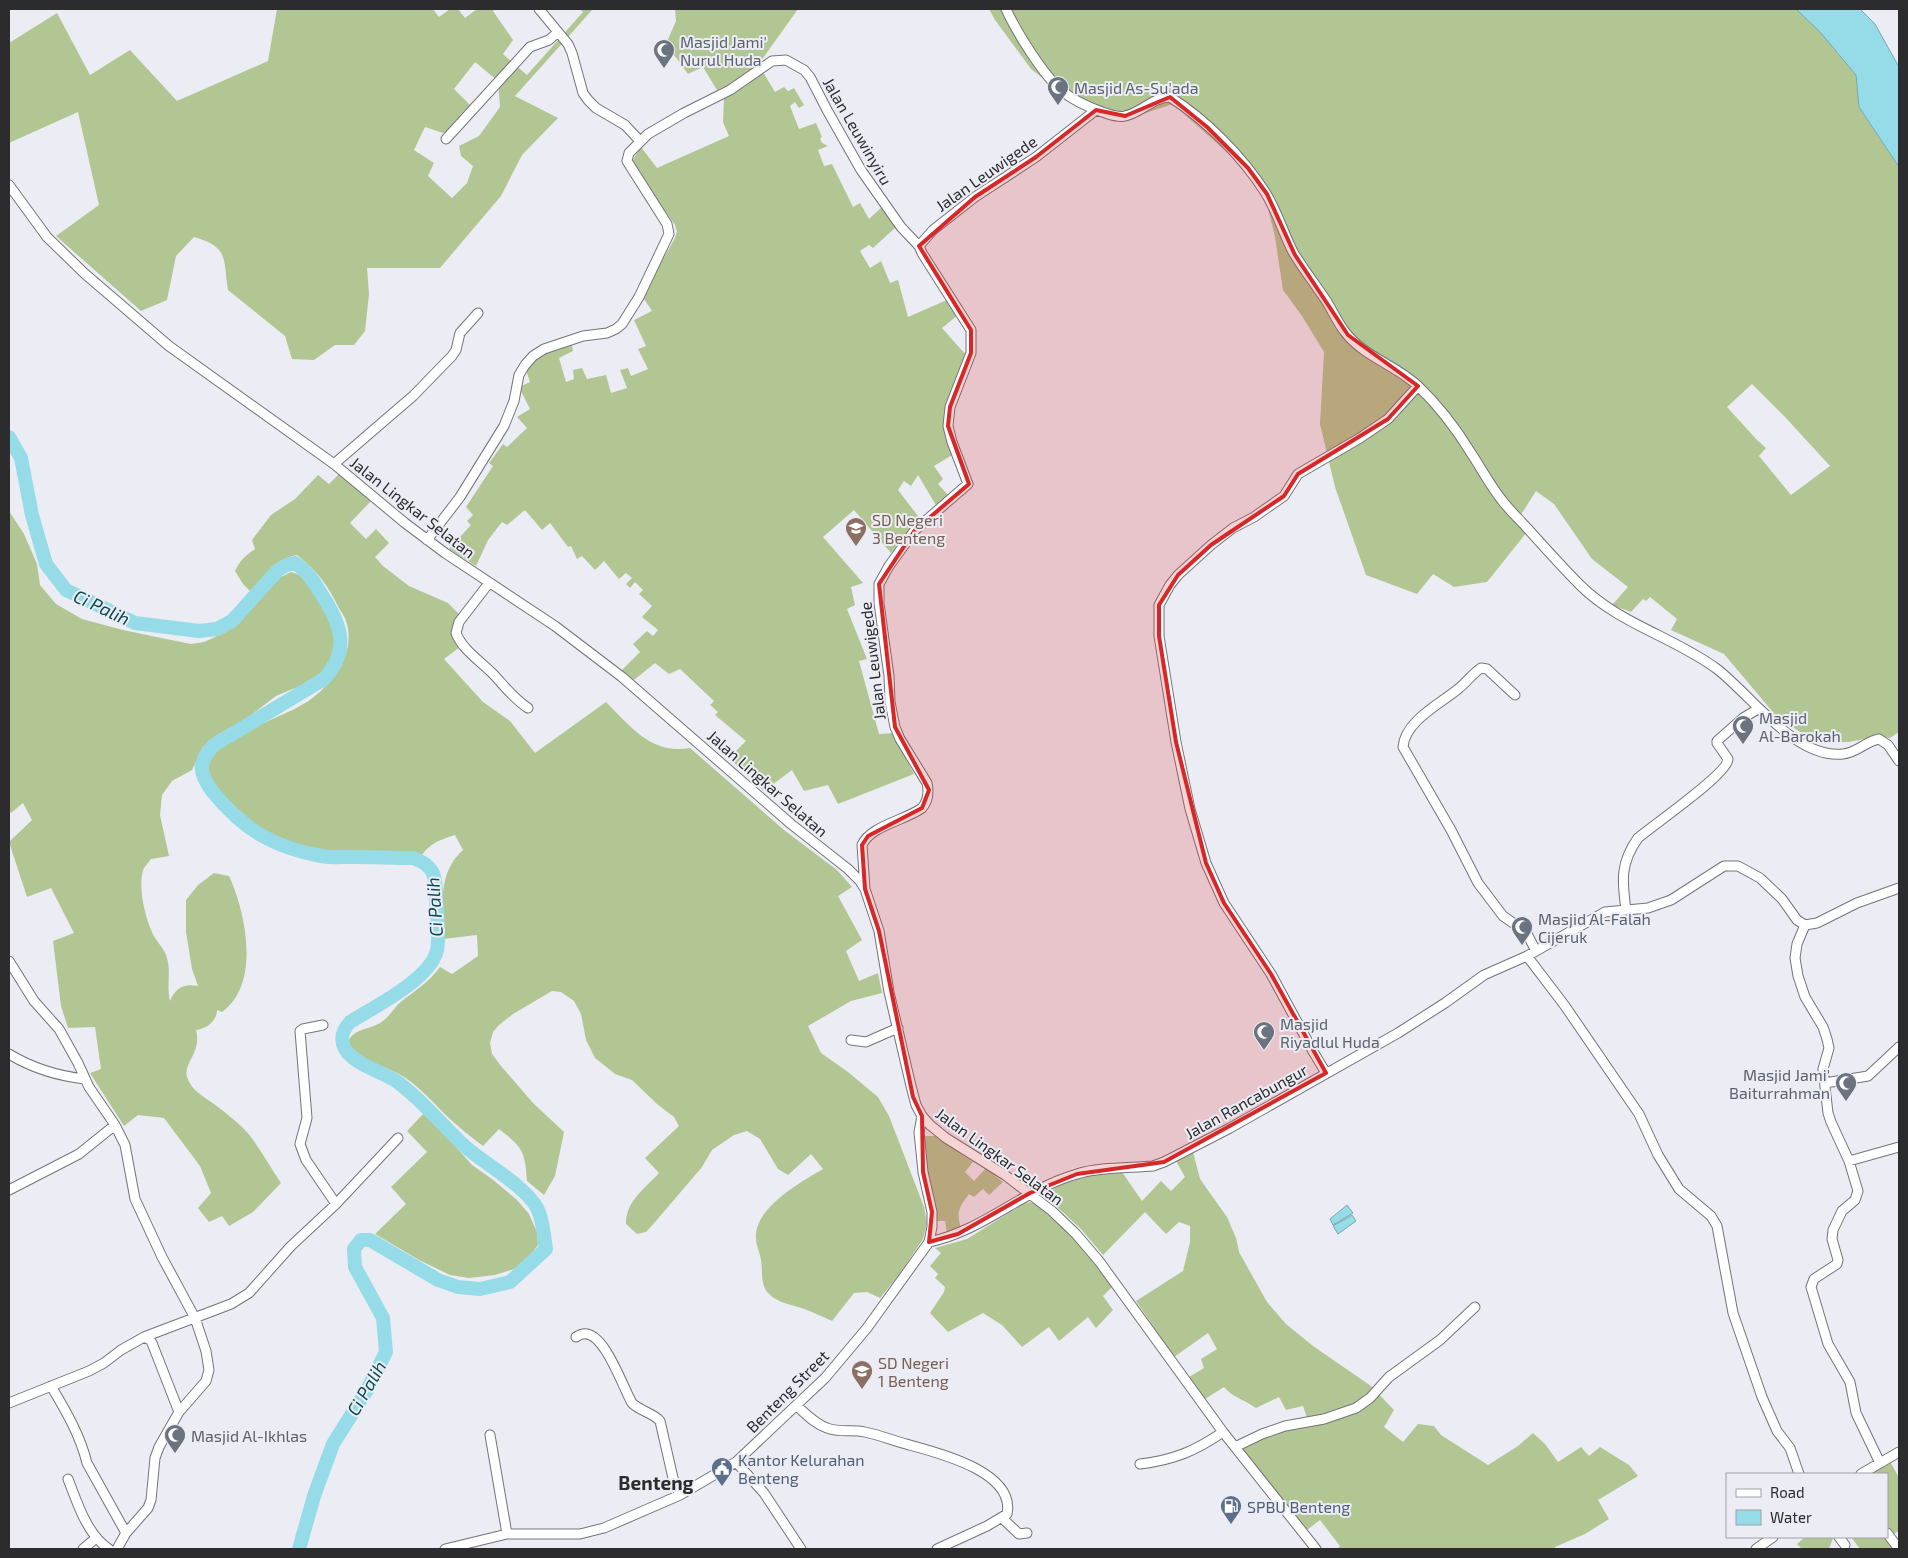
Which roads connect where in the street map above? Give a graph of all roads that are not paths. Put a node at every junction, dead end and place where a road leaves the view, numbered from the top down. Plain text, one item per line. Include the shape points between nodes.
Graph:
1 (539, 9) edge
2 (1006, 9) edge
3 (558, 32) junction
4 (1096, 110) junction
5 (446, 138) dead end
6 (640, 141) junction
7 (9, 185) edge
8 (12, 198) edge
9 (919, 246) junction
10 (478, 313) dead end
11 (1418, 386) junction
12 (334, 464) junction
13 (427, 540) junction
14 (489, 583) junction
15 (1515, 695) dead end
16 (528, 708) dead end
17 (1758, 709) junction
18 (1899, 761) edge
19 (1899, 888) edge
20 (865, 889) junction
21 (1626, 910) junction
22 (1805, 925) junction
23 (1536, 951) junction
24 (1527, 956) junction
25 (9, 961) edge
26 (324, 1025) dead end
27 (898, 1028) junction
28 (851, 1040) dead end
29 (1899, 1047) edge
30 (9, 1054) edge
31 (1326, 1073) junction
32 (85, 1079) junction
33 (1825, 1083) junction
34 (922, 1116) junction
35 (115, 1125) junction
36 (398, 1138) dead end
37 (1899, 1147) edge
38 (1849, 1161) junction
39 (9, 1190) edge
40 (1030, 1193) junction
41 (336, 1204) junction
42 (929, 1242) junction
43 (1475, 1307) dead end
44 (195, 1318) junction
45 (144, 1337) junction
46 (576, 1337) dead end
47 (51, 1386) junction
48 (9, 1403) edge
49 (797, 1406) junction
50 (179, 1412) junction
51 (1223, 1432) junction
52 (490, 1435) dead end
53 (1236, 1447) junction
54 (1899, 1452) edge
55 (736, 1462) junction
56 (1880, 1463) junction
57 (1140, 1464) dead end
58 (1799, 1473) edge
59 (1863, 1473) edge
60 (68, 1479) dead end
61 (680, 1495) junction
62 (1002, 1518) junction
63 (126, 1533) junction
64 (1027, 1533) dead end
65 (507, 1534) junction
66 (1888, 1534) edge
67 (96, 1538) junction
68 (1772, 1538) edge
69 (1840, 1538) edge
70 (1845, 1545) dead end
71 (83, 1549) edge
72 (109, 1549) edge
73 (116, 1549) edge
74 (445, 1549) edge
75 (801, 1549) edge
76 (936, 1549) edge
77 (1316, 1549) edge
78 (1756, 1549) edge
79 (1899, 1549) edge

1 - 3 street
2 - 4 street via 1030,51 1053,82 1062,91
3 - 5 street via 549,40 530,46
3 - 6 street via 572,53 588,100 625,125
4 - 9 street, Jalan Leuwigede via 1036,157 975,196 933,230
4 - 11 street via 1125,116 1160,98 1170,97 1189,110 1237,156 1267,194 1295,255 1348,335 1367,353
6 - 9 street, Jalan Leuwinyiru via 684,113 730,90 772,61 786,60 810,77 861,170 901,227
6 - 13 street, Jalan Leuwinyiru via 629,152 628,165 666,224 669,234 639,297 616,329 583,336 533,356 519,375 504,426 460,497
7 - 8 street, Jalan Lingkar Selatan
8 - 12 street, Jalan Lingkar Selatan via 84,273 169,346
9 - 20 street, Jalan Leuwigede via 971,330 971,353 950,407 948,426 968,484 915,530 879,584 895,727 929,790 922,808 864,839
10 - 12 street via 460,333 452,356 413,396
11 - 17 street via 1470,450 1502,500 1582,586 1604,605 1720,671
11 - 31 street via 1388,419 1298,474 1284,496 1211,545 1178,575 1159,606 1159,636 1176,742 1190,809 1206,863 1224,902 1271,974
12 - 13 street, Jalan Lingkar Selatan
13 - 14 street, Jalan Lingkar Selatan
14 - 16 street via 459,622 456,633 464,646 511,696
14 - 20 street, Jalan Lingkar Selatan via 555,626 622,677 791,824 848,869
15 - 23 street via 1487,669 1481,668 1431,708 1406,733 1403,746 1478,883 1503,916 1526,932
17 - 18 street via 1790,735 1817,751 1842,755 1879,739 1885,741
17 - 21 street via 1717,741 1728,759 1726,765 1632,846 1622,875
19 - 22 street via 1817,923
20 - 27 street, Jalan Lingkar Selatan via 878,931
21 - 22 street, Jalan Rancabungur via 1648,908 1671,900 1724,866 1738,866 1767,884
21 - 23 street, Jalan Rancabungur via 1605,912
22 - 33 street via 1795,958 1805,997 1827,1039 1829,1048 1823,1069
23 - 24 street, Jalan Rancabungur
24 - 31 street, Jalan Rancabungur via 1484,975 1398,1033
24 - 58 street via 1640,1114 1658,1155 1679,1189 1711,1216 1717,1226 1733,1313 1762,1397 1777,1431 1790,1448
25 - 32 street via 34,1001 59,1030
26 - 41 street via 300,1031 307,1112 300,1144 306,1160
27 - 28 street via 866,1042
27 - 34 street, Jalan Lingkar Selatan via 913,1097
29 - 33 street via 1868,1076
30 - 32 street via 38,1068
31 - 40 street, Jalan Rancabungur via 1164,1162 1077,1174
32 - 35 street
33 - 38 street via 1831,1122
34 - 40 street, Jalan Lingkar Selatan via 950,1141
34 - 42 street, Benteng Street via 919,1132 923,1172 932,1212
35 - 39 street via 79,1154
35 - 44 street via 125,1145 135,1199
36 - 41 street
37 - 38 street
38 - 56 street via 1858,1196 1842,1211 1833,1230 1837,1264 1814,1278 1811,1287 1828,1344 1850,1382 1856,1413
40 - 42 street, Jalan Rancabungur via 972,1227
40 - 51 street, Jalan Lingkar Selatan via 1065,1223 1099,1261
41 - 44 street via 291,1246 249,1293 232,1304
42 - 49 street, Benteng Street via 848,1352
43 - 53 street via 1440,1340 1389,1377 1356,1408 1324,1419 1285,1426
44 - 45 street
44 - 50 street via 209,1370 206,1381
45 - 47 street via 89,1371
45 - 50 street via 152,1343
46 - 61 street via 589,1334 601,1343 632,1403 660,1421
47 - 48 street
47 - 63 street via 70,1418 87,1463
49 - 55 street, Benteng Street
49 - 62 street via 825,1428 864,1432 958,1459 976,1468 1005,1494 1009,1505 1007,1514
50 - 63 street via 155,1458 148,1508
51 - 53 street, Jalan Lingkar Selatan
51 - 57 street via 1182,1455
52 - 65 street
53 - 77 street, Jalan Lingkar Selatan
54 - 56 street
55 - 61 street, Benteng Street
55 - 75 street via 764,1493
56 - 59 street
60 - 67 street
61 - 65 street, Benteng Street via 604,1528 580,1534
62 - 64 street via 1019,1534
62 - 76 street
63 - 73 street
65 - 74 street, Benteng Street
66 - 79 street
67 - 71 street
67 - 72 street
68 - 78 street
69 - 70 street

